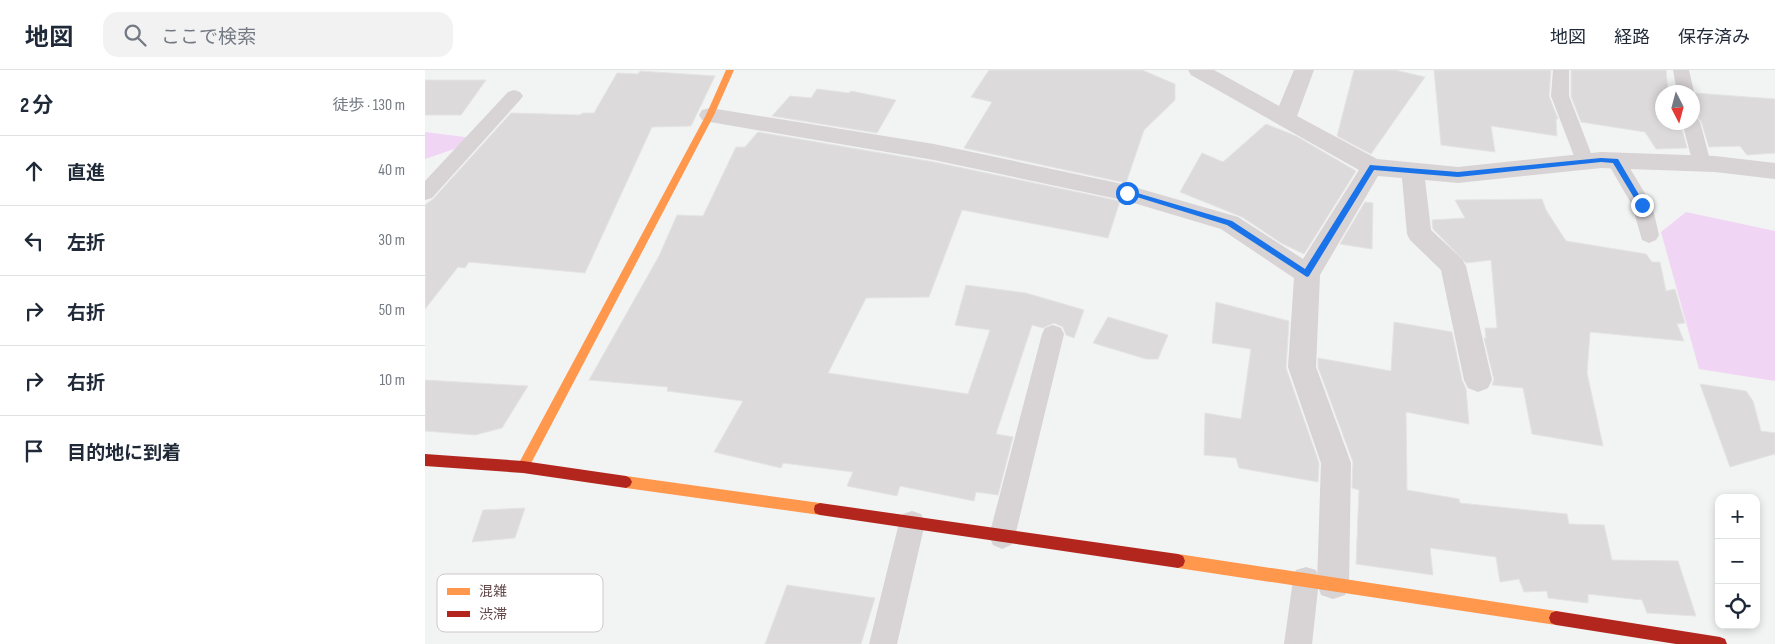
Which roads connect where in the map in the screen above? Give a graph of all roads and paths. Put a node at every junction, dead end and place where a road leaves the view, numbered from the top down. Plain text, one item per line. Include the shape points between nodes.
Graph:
1 (730, 70) edge
2 (1198, 70) edge
3 (1304, 70) edge
4 (1561, 70) edge
5 (1681, 70) edge
6 (1684, 85) edge
7 (514, 96) dead end
8 (710, 115) junction
9 (1285, 118) junction
10 (1693, 130) edge
11 (1615, 160) junction
12 (1585, 162) junction
13 (1702, 164) junction
14 (1372, 167) junction
15 (1413, 171) junction
16 (1775, 171) edge
17 (425, 193) edge
18 (1649, 235) dead end
19 (1307, 274) junction
20 (1053, 334) dead end
21 (1478, 380) dead end
22 (425, 460) edge
23 (523, 467) junction
24 (913, 523) junction
25 (1002, 536) junction
26 (1320, 582) junction
27 (1637, 638) edge
28 (883, 644) edge
29 (1298, 644) edge
30 (1720, 644) edge

1 - 8 street
2 - 9 street
3 - 9 street
4 - 12 lane via 1560,96
5 - 6 lane
7 - 17 lane
8 - 19 street via 934,152 1127,193 1229,223
8 - 23 street
9 - 14 street
10 - 13 lane
11 - 12 street
11 - 13 street
11 - 18 lane via 1642,205
12 - 15 street via 1458,175
13 - 16 street
14 - 15 street
14 - 19 street
15 - 21 street via 1419,234 1453,266
19 - 26 street via 1302,367 1336,463
20 - 25 lane
22 - 23 street
23 - 24 street
24 - 25 street
24 - 28 lane
25 - 26 street
26 - 27 street
26 - 29 lane
27 - 30 street

